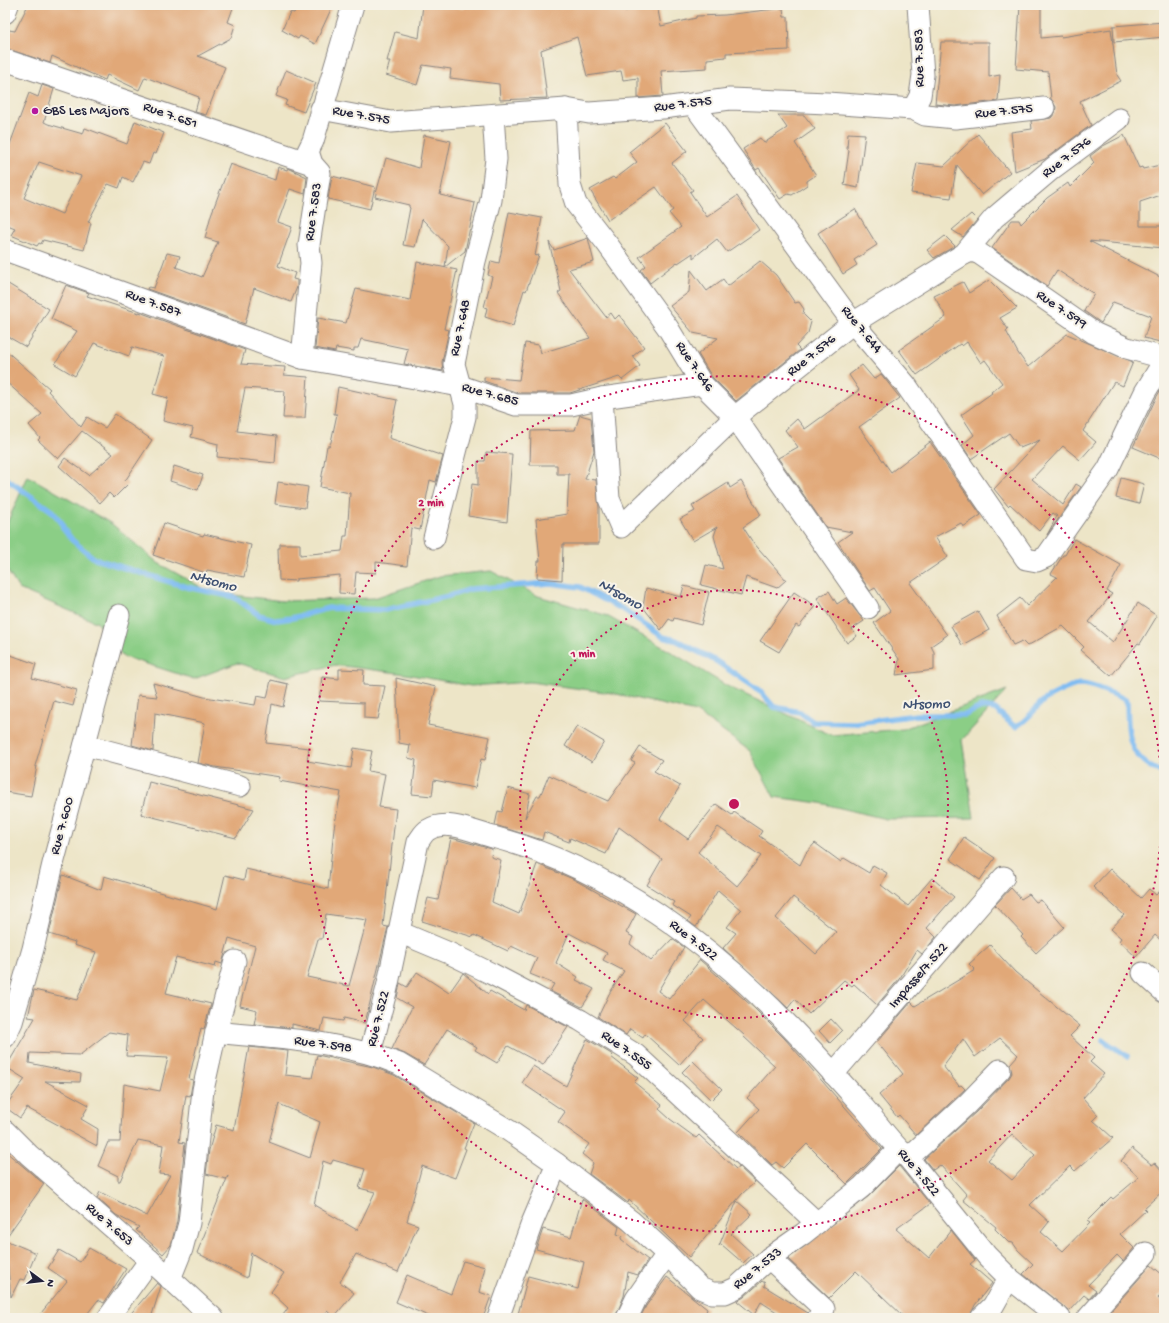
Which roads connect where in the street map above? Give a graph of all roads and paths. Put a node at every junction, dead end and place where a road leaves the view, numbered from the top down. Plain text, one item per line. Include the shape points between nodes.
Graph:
1 (8, 5) edge
2 (354, 5) edge
3 (918, 5) edge
4 (5, 13) edge
5 (5, 60) edge
6 (693, 104) junction
7 (913, 108) junction
8 (1044, 108) dead end
9 (321, 109) junction
10 (566, 109) junction
11 (493, 115) junction
12 (1119, 119) dead end
13 (312, 164) junction
14 (5, 250) edge
15 (964, 254) junction
16 (853, 323) junction
17 (302, 358) junction
18 (1164, 358) edge
19 (1164, 361) edge
20 (702, 384) junction
21 (460, 386) junction
22 (602, 398) junction
23 (735, 417) junction
24 (434, 538) dead end
25 (868, 608) dead end
26 (119, 615) dead end
27 (85, 745) junction
28 (240, 786) dead end
29 (1004, 877) dead end
30 (399, 932) junction
31 (235, 961) dead end
32 (1143, 973) dead end
33 (1164, 992) edge
34 (216, 1032) junction
35 (5, 1037) edge
36 (370, 1053) junction
37 (1000, 1070) dead end
38 (833, 1074) junction
39 (5, 1131) edge
40 (903, 1154) junction
41 (557, 1164) junction
42 (817, 1223) junction
43 (1146, 1253) dead end
44 (667, 1254) junction
45 (769, 1258) junction
46 (150, 1260) junction
47 (1009, 1278) junction
48 (170, 1279) junction
49 (108, 1318) edge
50 (213, 1318) edge
51 (498, 1318) edge
52 (627, 1318) edge
53 (818, 1318) edge
54 (981, 1318) edge
55 (1060, 1318) edge
56 (1088, 1318) edge

1 - 4 street
2 - 9 street, Rue 7.583
3 - 7 street, Rue 7.583 via 923,75 920,96
5 - 13 street, Rue 7.651
6 - 7 street, Rue 7.575 via 730,99
6 - 10 street, Rue 7.575 via 589,113
6 - 16 street, Rue 7.644
7 - 8 street, Rue 7.575 via 925,116 955,118
9 - 11 street, Rue 7.575 via 391,122
9 - 13 street, Rue 7.583 via 308,150
10 - 11 street, Rue 7.575
10 - 20 street, Rue 7.646 via 570,185 576,204 668,328
11 - 21 street, Rue 7.648 via 496,159 491,200 475,260 454,364
12 - 15 street, Rue 7.576 via 1052,168 994,218
13 - 17 street, Rue 7.583 via 320,172 309,245 311,263
14 - 17 street, Rue 7.587
15 - 16 street, Rue 7.576
15 - 18 street, Rue 7.599 via 972,251 980,254 1094,333 1127,348
16 - 19 street, Rue 7.644 via 906,385 1026,559 1037,561 1046,557 1108,469 1144,392
16 - 23 street, Rue 7.576
17 - 21 street, Rue 7.685
20 - 22 street, Rue 7.685
20 - 23 street, Rue 7.646
21 - 22 street, Rue 7.685 via 516,405 571,406
21 - 24 street, Rue 7.648 via 465,404 465,417
22 - 23 street, Rue 7.576 via 609,499 621,527
23 - 25 street, Rue 7.646
26 - 27 street, Rue 7.600
27 - 28 street
27 - 35 street, Rue 7.600 via 52,864 33,949 12,1022
29 - 38 street, Impasse/7.522
30 - 36 street, Rue 7.522
30 - 38 street, Rue 7.522 via 418,842 426,830 448,825 517,843 589,873 654,910 753,991
30 - 42 street, Rue 7.555 via 492,974 580,1020 636,1055
31 - 34 street
32 - 33 street
34 - 36 street, Rue 7.598 via 341,1046
34 - 48 street via 203,1090 189,1223
36 - 41 street, Rue 7.598 via 399,1064 426,1080 508,1130
37 - 40 street, Rue 7.533 via 967,1104
38 - 40 street, Rue 7.522
39 - 46 street, Rue 7.653
40 - 42 street, Rue 7.533
40 - 47 street, Rue 7.522 via 987,1256
41 - 44 street, Rue 7.533 via 631,1221
41 - 51 street via 529,1230
42 - 45 street, Rue 7.533
43 - 56 street
44 - 45 street, Rue 7.533 via 700,1288 712,1293 725,1293 736,1288
44 - 52 street via 636,1299
45 - 53 street via 824,1310
46 - 48 street, Rue 7.653
46 - 49 street
47 - 54 street via 993,1306
47 - 55 street, Rue 7.522
48 - 50 street, Rue 7.653

